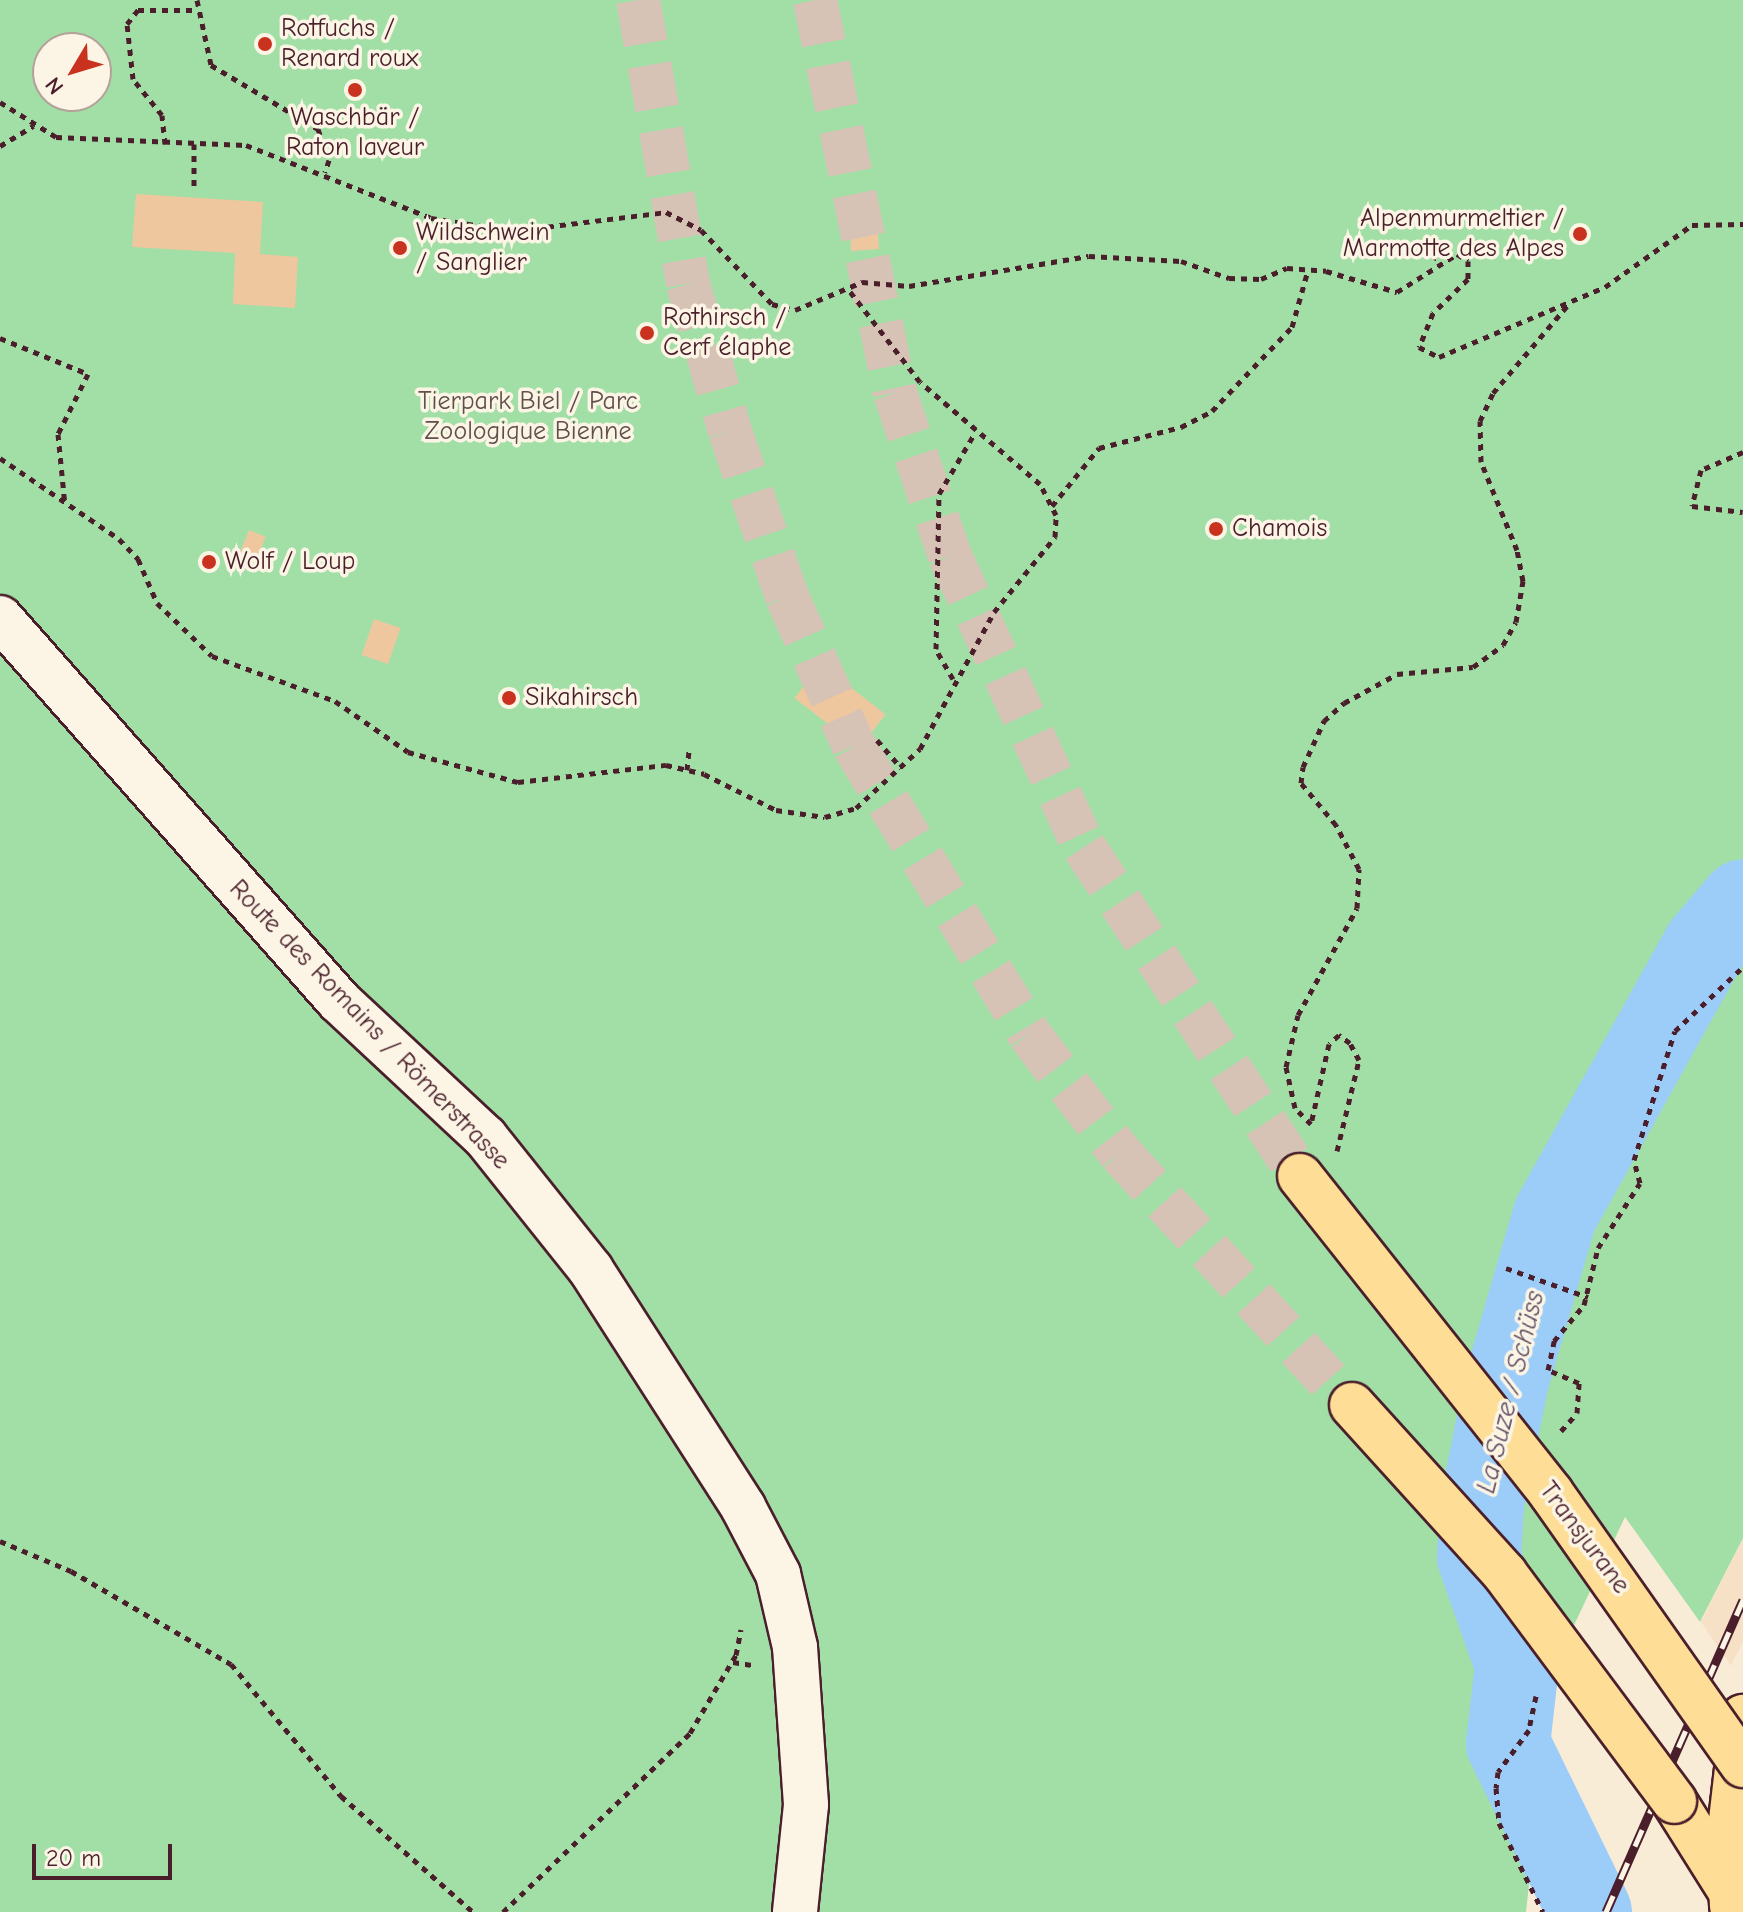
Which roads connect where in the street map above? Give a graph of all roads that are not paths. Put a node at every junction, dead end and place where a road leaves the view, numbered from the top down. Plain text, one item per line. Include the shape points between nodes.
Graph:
1 (0, 618) edge
2 (1298, 1172) tunnel mouth
3 (1347, 1400) tunnel mouth
4 (1743, 1717) edge
5 (1743, 1765) edge
6 (1743, 1911) edge
7 (795, 1912) edge
8 (1733, 1912) edge

1 - 7 lane, Route des Romains / Römerstrasse via 339,1001 485,1137 591,1270 743,1507 778,1574 795,1647 806,1805
2 - 5 main road, Transjurane, bridge via 1560,1505
3 - 6 main road, bridge via 1579,1667
4 - 8 main road via 1729,1838

